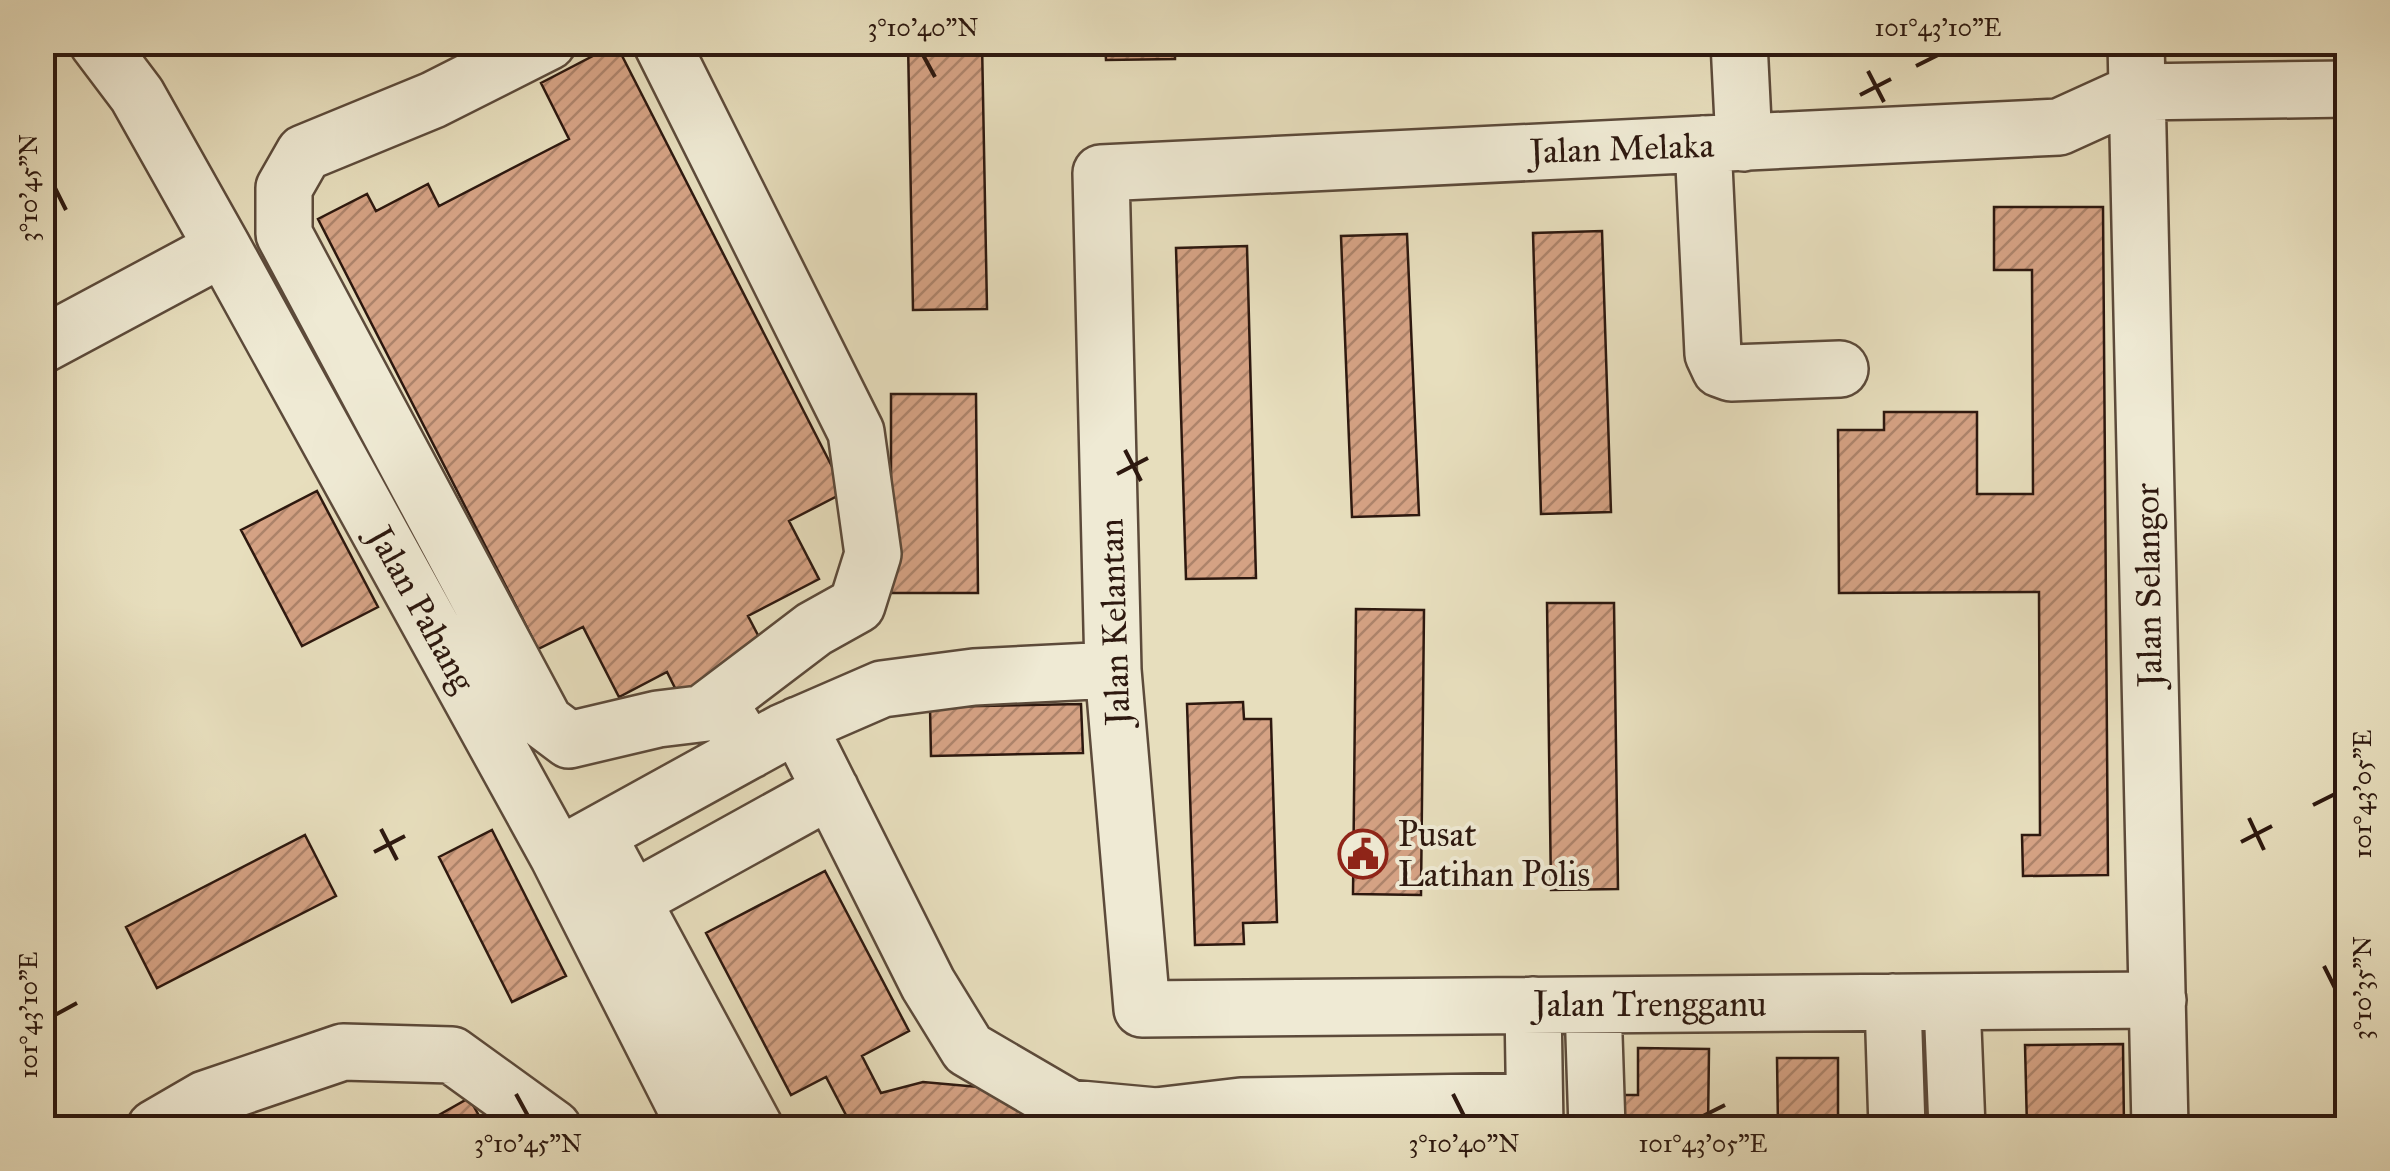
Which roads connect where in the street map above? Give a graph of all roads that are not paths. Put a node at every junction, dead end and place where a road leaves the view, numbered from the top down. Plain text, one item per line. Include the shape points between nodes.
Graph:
1 (97, 42) edge
2 (548, 42) edge
3 (661, 42) edge
4 (1739, 42) edge
5 (2136, 67) edge
6 (140, 69) edge
7 (2348, 89) edge
8 (1724, 144) junction
9 (1101, 173) joint
10 (223, 248) junction
11 (42, 345) edge
12 (1840, 369) dead end
13 (1113, 670) junction
14 (706, 711) junction
15 (798, 725) junction
16 (750, 751) junction
17 (831, 790) junction
18 (578, 846) junction
19 (632, 900) junction
20 (2158, 1000) junction
21 (1892, 1002) junction
22 (1952, 1002) junction
23 (1533, 1005) junction
24 (1593, 1005) junction
25 (1142, 1009) joint
26 (1535, 1115) edge
27 (687, 1118) edge
28 (154, 1128) edge
29 (553, 1128) edge
30 (755, 1128) edge
31 (1597, 1128) edge
32 (1896, 1128) edge
33 (1957, 1128) edge
34 (2160, 1128) edge

1 - 6 lane, Jalan Pahang
2 - 14 lane via 304,153 284,188 284,234 546,722 569,740
3 - 14 lane via 856,432 872,554 858,605 814,629
4 - 8 lane
5 - 7 lane
5 - 8 lane, Jalan Melaka via 2059,128
5 - 20 lane, Jalan Selangor
6 - 10 lane, Jalan Pahang
8 - 9 lane, Jalan Melaka
8 - 12 lane via 1713,354 1720,368
9 - 13 lane, Jalan Kelantan
10 - 11 lane
10 - 18 lane, Jalan Pahang
13 - 15 lane via 882,689
13 - 25 lane, Jalan Kelantan
14 - 16 lane via 724,712
15 - 16 lane
15 - 17 lane
16 - 18 lane
17 - 19 lane
17 - 26 lane via 928,984 968,1048 1069,1108 1156,1116 1278,1104
18 - 19 lane
18 - 27 lane, Jalan Pahang
19 - 30 lane
20 - 22 lane, Jalan Trengganu
20 - 34 lane, Jalan Selangor
21 - 22 lane, Jalan Trengganu
21 - 24 lane, Jalan Trengganu
21 - 32 lane
22 - 33 lane
23 - 24 lane, Jalan Trengganu
23 - 25 lane, Jalan Trengganu
23 - 26 lane
24 - 31 lane
28 - 29 lane via 205,1099 344,1052 452,1056

